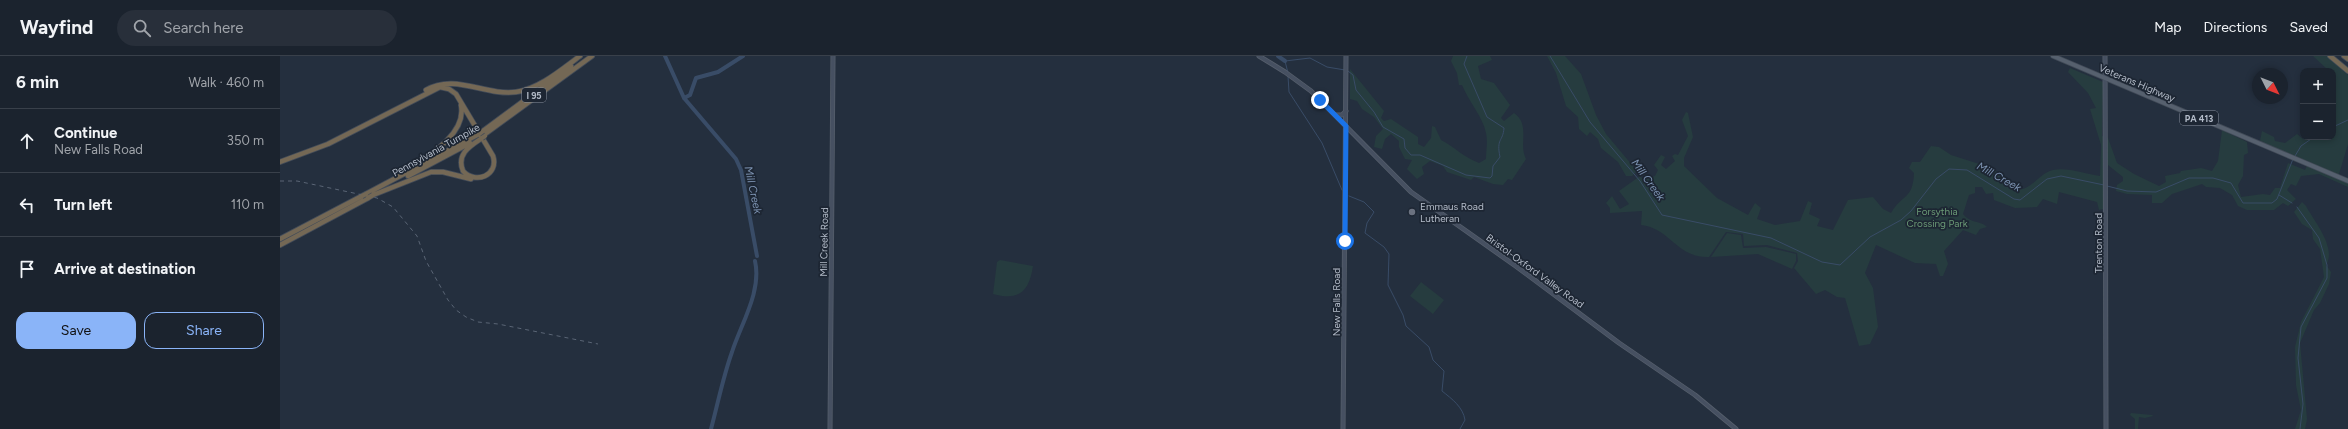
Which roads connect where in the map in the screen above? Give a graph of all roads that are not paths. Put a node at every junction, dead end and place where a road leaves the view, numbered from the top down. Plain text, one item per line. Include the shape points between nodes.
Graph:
1 (580, 56) edge
2 (583, 56) edge
3 (592, 56) edge
4 (833, 56) edge
5 (1259, 56) edge
6 (1346, 56) edge
7 (2053, 56) edge
8 (2105, 56) edge
9 (2330, 56) edge
10 (2344, 56) edge
11 (2348, 59) edge
12 (2348, 71) edge
13 (2106, 78) junction
14 (424, 91) junction
15 (459, 99) junction
16 (1346, 111) junction
17 (1336, 115) junction
18 (1346, 126) junction
19 (483, 135) junction
20 (1355, 136) junction
21 (1346, 143) junction
22 (280, 160) edge
23 (2348, 181) edge
24 (387, 183) junction
25 (395, 184) junction
26 (367, 196) junction
27 (280, 239) edge
28 (280, 244) edge
29 (830, 429) edge
30 (1343, 429) edge
31 (1736, 429) edge
32 (2106, 429) edge

1 - 14 highway via 538,84 519,92 500,93 448,83
2 - 19 highway, Pennsylvania Turnpike / I 95
3 - 19 highway, Pennsylvania Turnpike / I 95
4 - 29 main road, Mill Creek Road
5 - 17 main road, Bristol-Oxford Valley Road via 1294,78
6 - 16 main road, New Falls Road
7 - 13 main road, Veterans Highway / PA 413
8 - 13 main road, Trenton Road
9 - 12 highway
10 - 11 highway
13 - 23 main road, Veterans Highway / PA 413
13 - 32 main road, Trenton Road
14 - 22 highway via 330,141
14 - 25 highway via 443,85 455,90 494,152 496,166 492,174 481,180 434,171
15 - 19 highway via 487,144 494,160 490,172 484,177 475,178 464,170 461,158 466,149
15 - 22 highway via 449,89 436,88 328,144
15 - 24 highway via 462,118 454,134
16 - 17 main road via 1342,115
16 - 18 main road, New Falls Road
17 - 18 main road, Bristol-Oxford Valley Road
18 - 20 main road, Bristol-Oxford Valley Road
18 - 21 main road, New Falls Road
19 - 24 highway, Pennsylvania Turnpike / I 95
19 - 25 highway, Pennsylvania Turnpike / I 95
20 - 21 main road via 1349,137
20 - 31 main road, Bristol-Oxford Valley Road via 1418,198 1695,395
21 - 30 main road, New Falls Road
24 - 26 highway, Pennsylvania Turnpike / I 95
25 - 26 highway, Pennsylvania Turnpike / I 95
26 - 27 highway, Pennsylvania Turnpike / I 95
26 - 28 highway, Pennsylvania Turnpike / I 95

